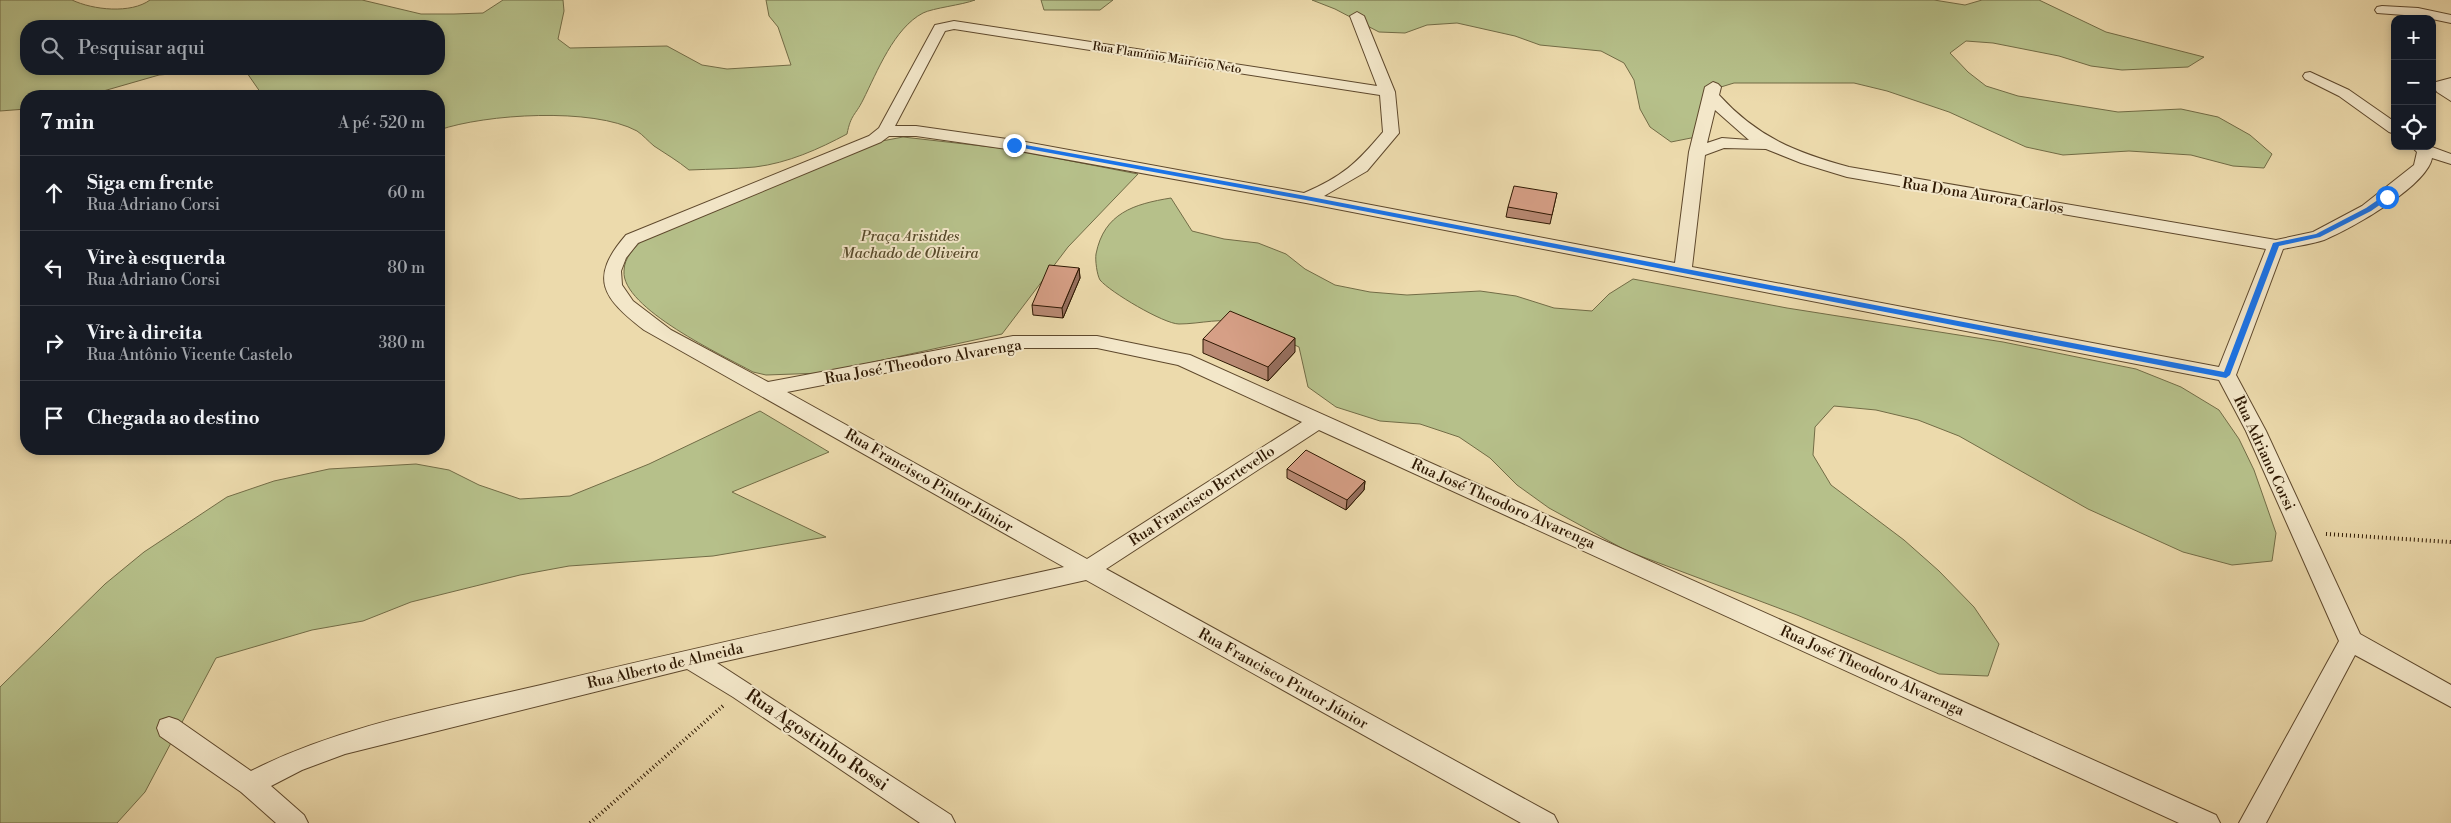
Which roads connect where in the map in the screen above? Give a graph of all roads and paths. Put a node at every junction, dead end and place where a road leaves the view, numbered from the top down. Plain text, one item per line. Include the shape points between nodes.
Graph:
1 (2382, 10) dead end
2 (1358, 16) dead end
3 (2451, 19) edge
4 (2310, 76) dead end
5 (1387, 92) junction
6 (2391, 126) edge
7 (885, 131) junction
8 (1767, 146) junction
9 (2422, 150) edge
10 (2425, 150) edge
11 (1697, 152) junction
12 (2451, 159) edge
13 (1306, 198) junction
14 (2276, 245) junction
15 (1683, 270) junction
16 (2226, 375) junction
17 (767, 389) junction
18 (1318, 421) junction
19 (2300, 532) junction
20 (2451, 542) edge
21 (1086, 571) junction
22 (2351, 641) junction
23 (690, 659) junction
24 (742, 690) junction
25 (2451, 697) edge
26 (168, 728) dead end
27 (250, 784) junction
28 (294, 823) edge
29 (590, 823) edge
30 (942, 823) edge
31 (1545, 823) edge
32 (2207, 823) edge
33 (2252, 823) edge

1 - 3 street via 2418,12
2 - 5 street
4 - 6 street via 2344,93
5 - 7 street, Rua Flamínio Mairício Neto via 954,25 940,28
5 - 13 street via 1391,132 1361,168 1328,189
7 - 13 street via 916,131 1014,145
7 - 17 street, Rua Francisco Pintor Júnior via 876,139 632,239 613,263 611,273 617,293 635,313 658,330
8 - 11 street via 1722,143
8 - 11 street, Rua Dona Aurora Carlos via 1741,127 1712,91
8 - 14 street, Rua Dona Aurora Carlos via 1848,172
9 - 14 street via 2422,167 2368,210 2318,236
10 - 12 street
11 - 15 street
13 - 15 street
14 - 16 street
15 - 16 street
16 - 19 street, Rua Adriano Corsi via 2256,431
17 - 18 street, Rua José Theodoro Alvarenga via 1013,342 1097,342 1183,360
17 - 21 street, Rua Francisco Pintor Júnior
18 - 21 street, Rua Francisco Bertevello
18 - 32 street, Rua José Theodoro Alvarenga
19 - 20 path
19 - 22 street, Rua Adriano Corsi
21 - 23 street, Rua Alberto de Almeida
21 - 31 street, Rua Francisco Pintor Júnior
22 - 25 street
22 - 33 street
23 - 24 street, Rua Agostinho Rossi
23 - 27 street, Rua Alberto de Almeida via 344,743 293,762
24 - 29 path
24 - 30 street, Rua Agostinho Rossi
26 - 27 street
27 - 28 street

